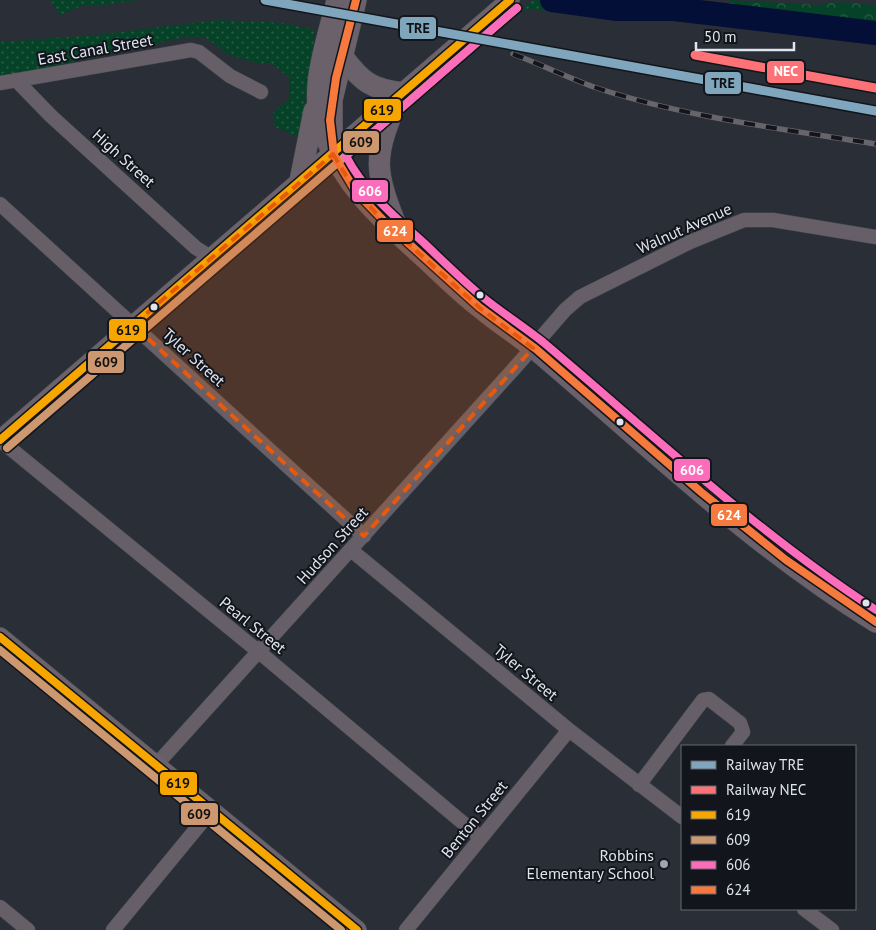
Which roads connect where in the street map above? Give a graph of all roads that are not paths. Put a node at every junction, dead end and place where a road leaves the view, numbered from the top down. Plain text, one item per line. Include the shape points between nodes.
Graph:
1 (336, 0) edge
2 (356, 0) edge
3 (510, 0) edge
4 (339, 45) junction
5 (16, 80) junction
6 (0, 83) edge
7 (261, 92) dead end
8 (401, 95) junction
9 (316, 101) junction
10 (333, 154) junction
11 (300, 181) junction
12 (0, 204) edge
13 (400, 235) junction
14 (876, 237) edge
15 (212, 258) junction
16 (133, 325) junction
17 (534, 348) junction
18 (0, 440) edge
19 (364, 536) junction
20 (351, 550) junction
21 (876, 622) edge
22 (0, 637) edge
23 (259, 652) junction
24 (569, 730) junction
25 (733, 745) edge
26 (156, 765) junction
27 (639, 785) junction
28 (211, 811) junction
29 (681, 815) edge
30 (481, 838) junction
31 (0, 906) edge
32 (805, 910) edge
33 (28, 930) edge
34 (113, 930) edge
35 (357, 930) edge
36 (406, 930) edge
37 (832, 930) edge

1 - 4 main road
2 - 4 main road
3 - 8 street
4 - 8 main road via 362,81 374,88
4 - 9 main road
4 - 10 main road via 332,100
5 - 6 street, East Canal Street
5 - 7 street, East Canal Street via 195,50 230,76
5 - 15 street, High Street via 196,248
8 - 10 street
8 - 13 main road via 380,145 378,163 383,194
9 - 10 main road via 323,133
9 - 11 main road
10 - 11 street
10 - 13 main road via 362,198
11 - 15 street
12 - 16 street, Tyler Street
13 - 17 main road via 480,308
14 - 17 street, Walnut Avenue via 758,219 736,223 591,290 565,310
15 - 16 street
16 - 18 street
16 - 19 street, Tyler Street
17 - 19 street, Hudson Street
17 - 21 main road via 730,516 816,583
18 - 23 street, Pearl Street
19 - 20 street, Hudson Street
20 - 23 street, Hudson Street
20 - 24 street, Tyler Street
22 - 26 street
23 - 26 street, Hudson Street
23 - 30 street, Pearl Street
24 - 27 street, Tyler Street
24 - 30 street, Benton Street
25 - 27 street via 743,732 740,723 709,698 703,700
26 - 28 street
27 - 29 street, Tyler Street
28 - 34 street
28 - 35 street
30 - 36 street, Benton Street
31 - 33 street
32 - 37 street

